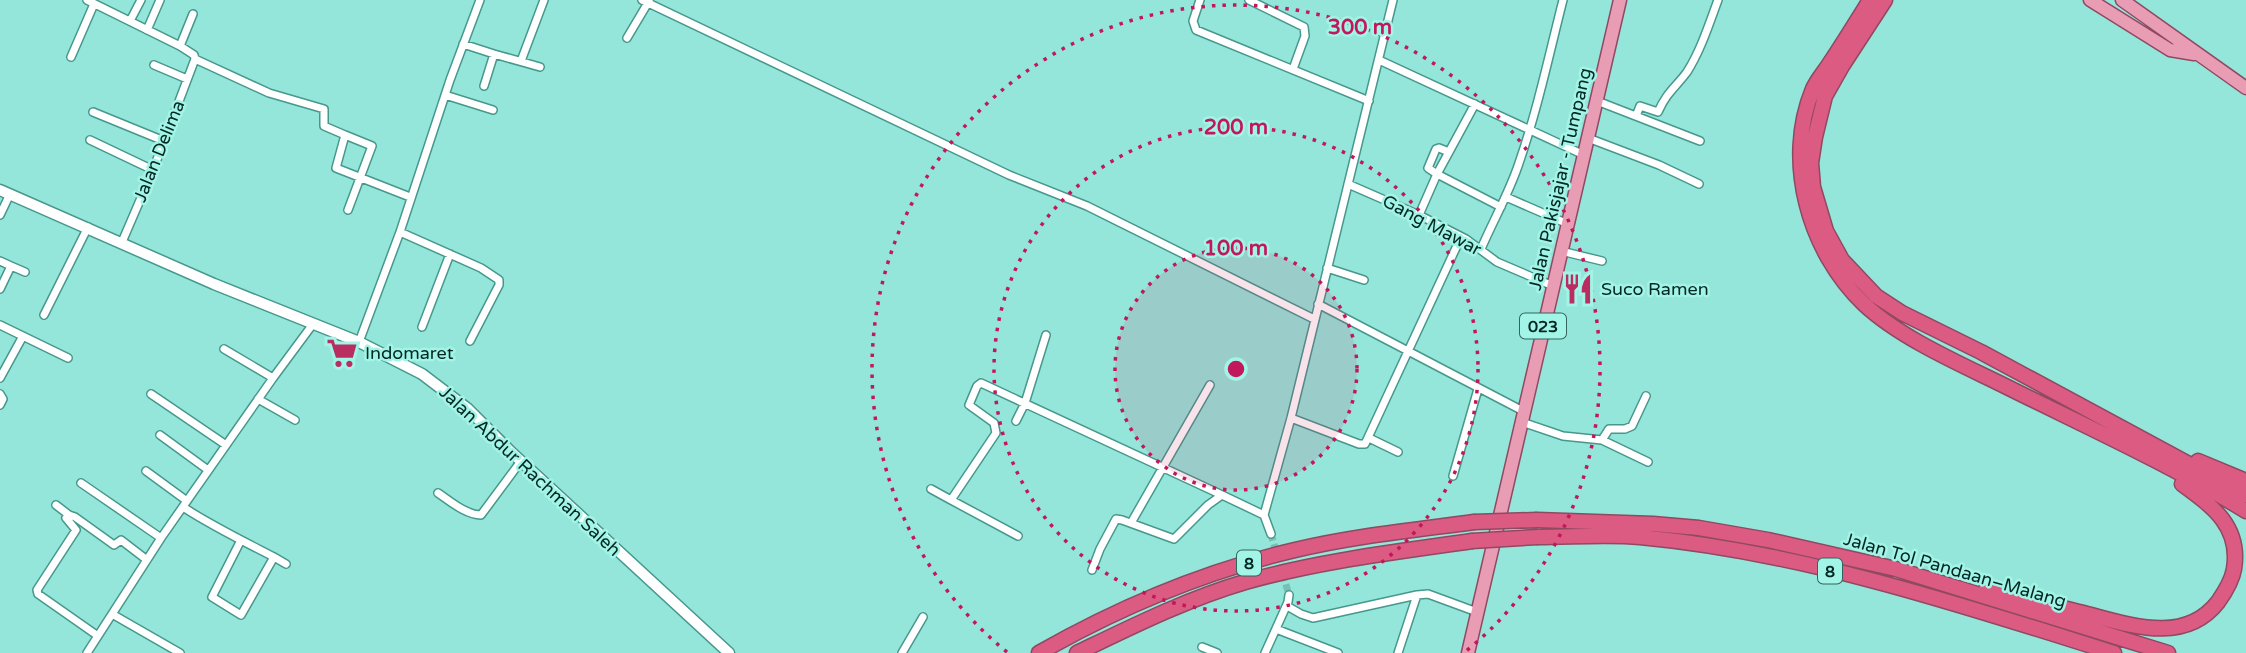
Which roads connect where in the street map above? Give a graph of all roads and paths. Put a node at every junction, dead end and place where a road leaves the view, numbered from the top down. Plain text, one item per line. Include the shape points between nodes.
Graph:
1 (141, 0) edge
2 (160, 0) edge
3 (480, 0) edge
4 (544, 0) edge
5 (1200, 0) edge
6 (1249, 0) edge
7 (1393, 0) edge
8 (1563, 0) edge
9 (1620, 0) edge
10 (1718, 0) edge
11 (1870, 0) edge
12 (1885, 0) edge
13 (2090, 0) edge
14 (2122, 0) edge
15 (646, 1) edge
16 (91, 2) edge
17 (193, 14) dead end
18 (130, 21) junction
19 (147, 30) junction
20 (627, 38) dead end
21 (463, 44) junction
22 (180, 47) junction
23 (494, 54) junction
24 (2197, 55) junction
25 (71, 57) dead end
26 (195, 60) junction
27 (1378, 60) junction
28 (521, 61) junction
29 (154, 65) dead end
30 (540, 67) dead end
31 (1293, 69) junction
32 (187, 79) junction
33 (484, 86) dead end
34 (2246, 88) edge
35 (444, 95) junction
36 (1369, 102) junction
37 (1597, 102) junction
38 (1475, 104) junction
39 (493, 110) dead end
40 (93, 112) dead end
41 (1636, 116) junction
42 (1530, 130) junction
43 (345, 135) junction
44 (1588, 138) junction
45 (89, 140) dead end
46 (164, 141) junction
47 (1700, 141) dead end
48 (1449, 152) junction
49 (1584, 155) junction
50 (153, 170) junction
51 (1437, 174) junction
52 (359, 178) junction
53 (1348, 184) junction
54 (1699, 184) dead end
55 (5, 192) edge
56 (410, 197) junction
57 (1506, 197) junction
58 (1501, 207) junction
59 (348, 210) dead end
60 (0, 215) edge
61 (1419, 215) junction
62 (1567, 224) junction
63 (88, 227) junction
64 (400, 232) junction
65 (1461, 237) junction
66 (122, 242) junction
67 (1480, 249) junction
68 (1562, 251) junction
69 (450, 254) junction
70 (0, 261) edge
71 (1602, 261) dead end
72 (11, 266) junction
73 (1327, 268) junction
74 (25, 272) dead end
75 (1364, 281) dead end
76 (1553, 286) junction
77 (0, 289) edge
78 (1318, 304) junction
79 (44, 315) dead end
80 (1314, 319) junction
81 (313, 324) junction
82 (0, 325) edge
83 (422, 327) dead end
84 (1046, 335) dead end
85 (23, 336) junction
86 (470, 341) dead end
87 (359, 342) junction
88 (224, 349) dead end
89 (1407, 351) junction
90 (68, 358) dead end
91 (0, 378) edge
92 (273, 378) junction
93 (1210, 386) dead end
94 (1478, 389) junction
95 (0, 394) edge
96 (151, 394) dead end
97 (1646, 396) dead end
98 (258, 399) junction
99 (1025, 402) junction
100 (0, 405) edge
101 (1522, 416) junction
102 (1291, 418) junction
103 (295, 420) dead end
104 (1016, 421) dead end
105 (160, 435) dead end
106 (1369, 438) junction
107 (1602, 440) junction
108 (226, 445) junction
109 (2141, 445) junction
110 (1398, 452) dead end
111 (522, 461) junction
112 (1648, 461) dead end
113 (1163, 468) junction
114 (208, 470) junction
115 (146, 471) dead end
116 (1453, 476) dead end
117 (2246, 481) edge
118 (81, 483) dead end
119 (931, 489) dead end
120 (438, 493) dead end
121 (1222, 495) junction
122 (2246, 495) edge
123 (951, 500) junction
124 (185, 504) junction
125 (56, 505) dead end
126 (2246, 511) edge
127 (66, 513) junction
128 (1264, 515) junction
129 (1131, 523) junction
130 (1271, 534) tunnel mouth
131 (1018, 536) dead end
132 (161, 538) junction
133 (241, 540) junction
134 (274, 557) junction
135 (147, 560) junction
136 (286, 564) dead end
137 (1092, 570) dead end
138 (1933, 580) junction
139 (1289, 595) tunnel mouth
140 (1417, 595) junction
141 (1287, 606) junction
142 (1477, 612) junction
143 (112, 614) junction
144 (923, 617) dead end
145 (1276, 629) junction
146 (98, 636) junction
147 (1202, 647) dead end
148 (87, 653) edge
149 (180, 653) edge
150 (729, 653) edge
151 (902, 653) edge
152 (1039, 653) edge
153 (1077, 653) edge
154 (1217, 653) edge
155 (1265, 653) edge
156 (1338, 653) edge
157 (1398, 653) edge
158 (1468, 653) edge
159 (2114, 653) edge
160 (2168, 653) edge

1 - 18 street
2 - 19 street
3 - 21 street
4 - 28 street
5 - 31 street via 1192,21 1196,30
6 - 31 street via 1304,27
7 - 27 street
8 - 42 street
9 - 37 main road, Jalan Pakisjajar - Tumpang / 023
10 - 41 street via 1686,73 1667,93 1658,112 1641,106
11 - 109 highway via 1813,89 1802,135 1803,190 1819,241 1836,271 1864,304 1891,326 1972,370
12 - 109 highway via 1825,96 1815,137 1813,187 1826,231 1842,260 1876,296 1902,313 1980,352
13 - 24 main road via 2170,50
14 - 24 main road
15 - 20 street
15 - 80 street via 1009,175 1100,212
16 - 18 street
16 - 25 street
17 - 22 street
18 - 19 street
19 - 22 street
21 - 23 street
21 - 35 street
22 - 26 street
23 - 28 street
23 - 33 street
24 - 34 main road
26 - 32 street, Jalan Delima
26 - 43 street via 269,93 324,109 324,127
27 - 36 street
27 - 38 street
28 - 30 street
29 - 32 street
31 - 36 street
32 - 46 street, Jalan Delima
35 - 39 street
35 - 56 street
36 - 53 street
37 - 41 street
37 - 44 main road, Jalan Pakisjajar - Tumpang / 023
38 - 42 street
38 - 48 street
40 - 46 street
41 - 47 street
42 - 49 street
42 - 57 street
43 - 52 street via 336,168
43 - 52 street via 372,146
44 - 49 main road, Jalan Pakisjajar - Tumpang / 023
44 - 54 street
45 - 50 street
46 - 50 street, Jalan Delima
48 - 51 street
48 - 51 street via 1436,149 1428,168
49 - 62 main road, Jalan Pakisjajar - Tumpang / 023
50 - 66 street, Jalan Delima
51 - 58 street
51 - 61 street
52 - 56 street
52 - 59 street
53 - 61 street, Gang Mawar
53 - 73 street
55 - 60 street
55 - 63 street, Jalan Abdur Rachman Saleh
56 - 64 street
57 - 58 street
57 - 62 street
58 - 67 street
61 - 65 street, Gang Mawar
62 - 68 main road, Jalan Pakisjajar - Tumpang / 023
63 - 66 street, Jalan Abdur Rachman Saleh
63 - 79 street
64 - 69 street
64 - 87 street
65 - 67 street, Gang Mawar
65 - 89 street
66 - 81 street, Jalan Abdur Rachman Saleh
67 - 76 street, Gang Mawar via 1497,262
68 - 71 street
68 - 76 main road, Jalan Pakisjajar - Tumpang / 023
69 - 83 street
69 - 86 street via 499,280
70 - 72 street
72 - 74 street
72 - 77 street
73 - 75 street
73 - 78 street
76 - 101 main road, Jalan Pakisjajar - Tumpang / 023
78 - 80 street
78 - 89 street
80 - 102 street
81 - 87 street, Jalan Abdur Rachman Saleh
81 - 92 street
82 - 85 street
84 - 99 street
85 - 90 street
85 - 91 street
87 - 111 street, Jalan Abdur Rachman Saleh via 450,394
88 - 92 street
89 - 94 street
89 - 106 street
92 - 98 street
93 - 113 street
94 - 101 street
94 - 116 street
95 - 100 street
96 - 108 street
97 - 107 street via 1632,426 1609,429
98 - 103 street
98 - 108 street
99 - 104 street
99 - 113 street
99 - 123 street via 979,383 969,405 993,423 996,433
101 - 107 street via 1572,438
101 - 142 main road, Jalan Pakisjajar - Tumpang / 023
102 - 106 street via 1359,444
102 - 128 street
105 - 114 street
106 - 110 street
107 - 112 street
108 - 114 street
109 - 117 highway
109 - 122 highway
109 - 126 highway
109 - 138 highway via 2227,525 2234,547 2232,577 2205,616 2173,628 2145,628
111 - 120 street via 481,515
111 - 150 street, Jalan Abdur Rachman Saleh
113 - 121 street
113 - 129 street
114 - 124 street
115 - 124 street
118 - 132 street
119 - 123 street
121 - 128 street
121 - 129 street via 1174,539
123 - 131 street
124 - 132 street
124 - 133 street
125 - 127 street
127 - 135 street via 114,545 121,540
127 - 146 street via 66,521 76,530 38,594
128 - 130 street
129 - 137 street via 1116,519
132 - 135 street
133 - 134 street
133 - 134 street via 212,597 239,615
134 - 136 street
135 - 143 street
138 - 152 highway, Jalan Tol Pandaan–Malang / 8, bridge via 1825,552 1699,528 1537,520 1474,522 1357,537 1244,565 1140,602
138 - 160 highway, Jalan Tol Pandaan–Malang / 8
139 - 141 street
140 - 141 street via 1313,618
140 - 142 street via 1428,594
140 - 157 street
141 - 145 street
142 - 158 main road, Jalan Pakisjajar - Tumpang / 023
143 - 146 street
143 - 149 street
144 - 151 street
145 - 155 street
145 - 156 street
146 - 148 street
147 - 154 street
153 - 159 highway, Jalan Tol Pandaan–Malang / 8, bridge via 1205,595 1330,562 1472,541 1637,537 1772,556 1987,613

